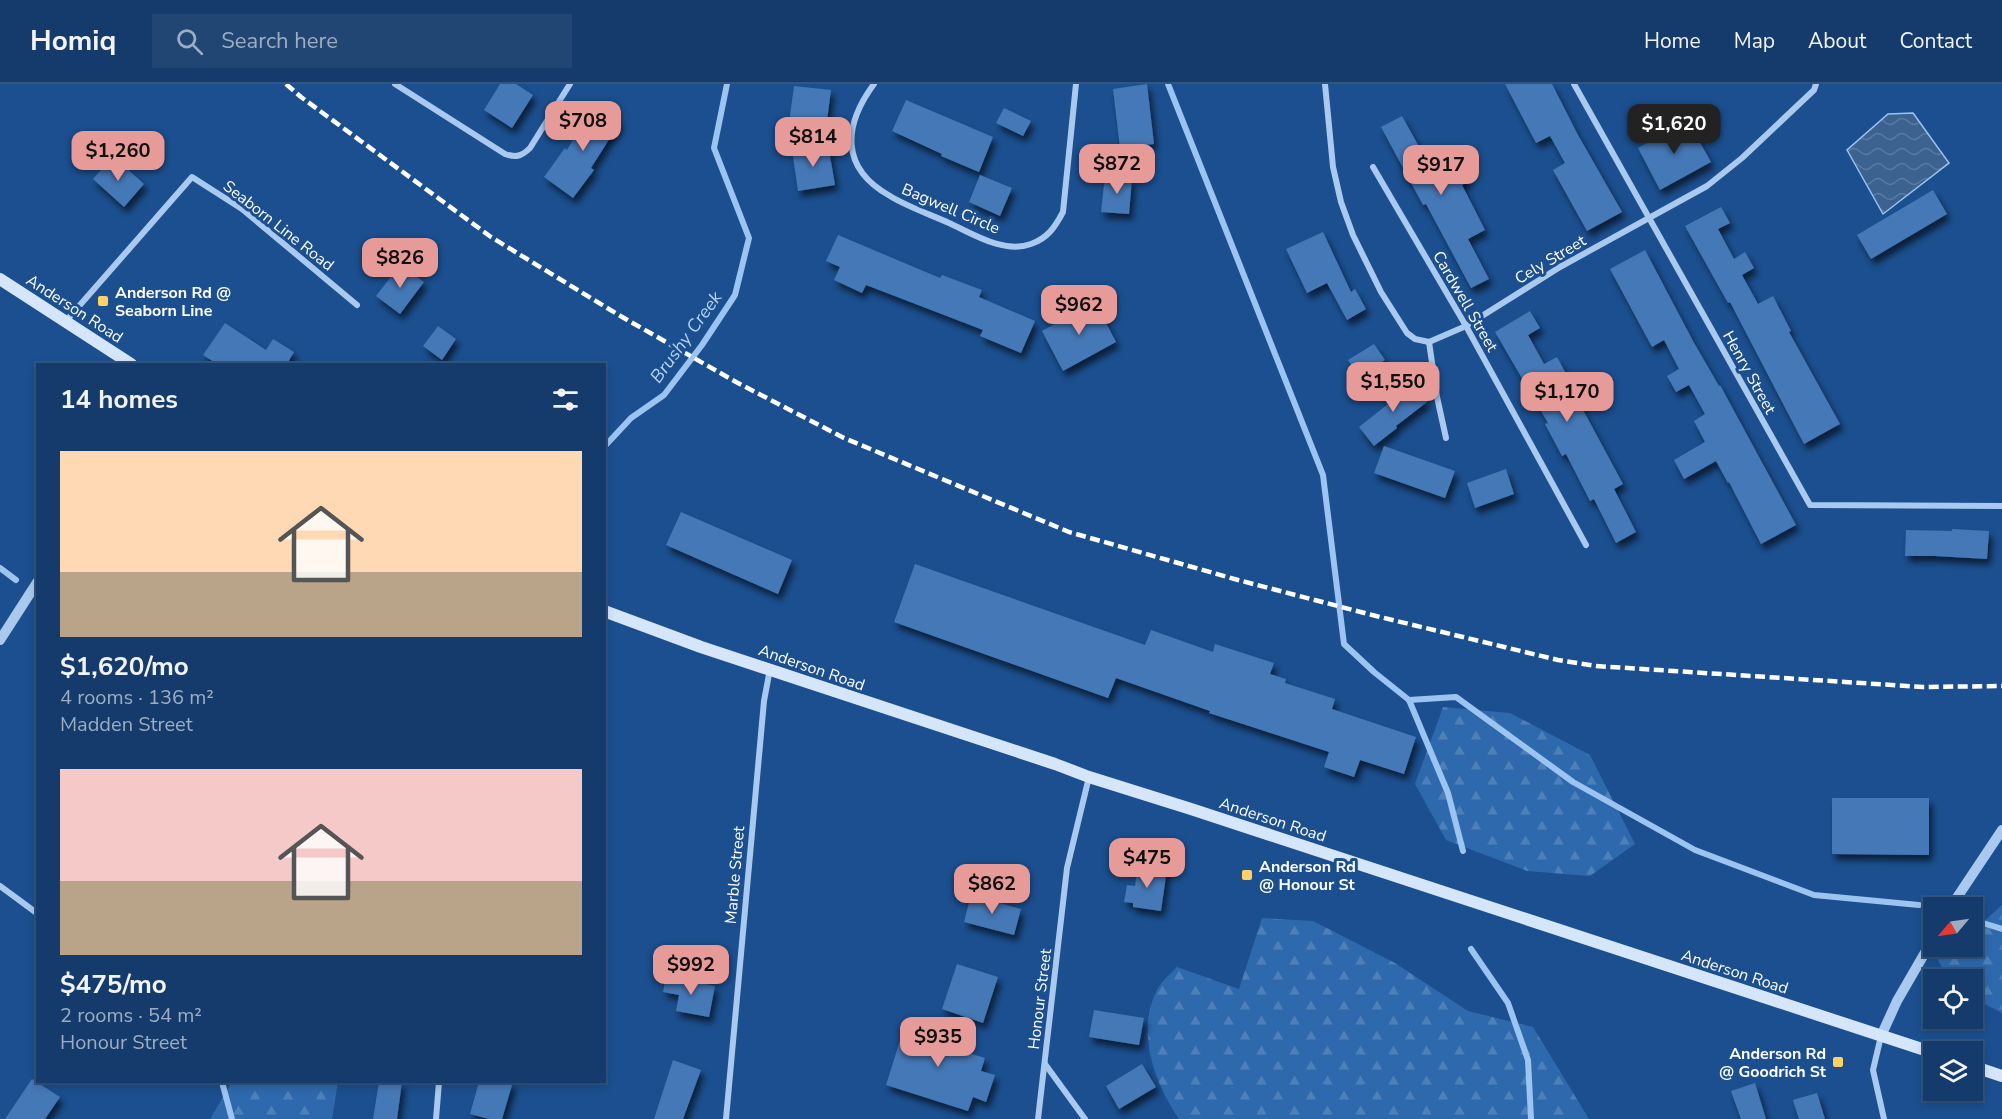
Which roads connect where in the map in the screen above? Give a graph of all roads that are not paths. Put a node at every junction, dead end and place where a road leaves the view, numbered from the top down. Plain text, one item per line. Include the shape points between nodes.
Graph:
1 (395, 84) edge
2 (570, 84) edge
3 (874, 84) edge
4 (1076, 84) edge
5 (1325, 84) edge
6 (1574, 84) edge
7 (1816, 84) edge
8 (1373, 167) dead end
9 (1649, 219) junction
10 (0, 279) edge
11 (357, 305) dead end
12 (66, 322) junction
13 (1466, 326) junction
14 (1429, 342) junction
15 (129, 363) edge
16 (1446, 438) dead end
17 (2002, 506) edge
18 (1586, 545) dead end
19 (36, 584) edge
20 (606, 612) edge
21 (1, 636) edge
22 (770, 669) junction
23 (1089, 777) junction
24 (2002, 830) edge
25 (0, 886) edge
26 (1957, 897) edge
27 (36, 913) edge
28 (1923, 956) edge
29 (1881, 1036) junction
30 (1923, 1049) edge
31 (1045, 1063) junction
32 (1983, 1070) edge
33 (2002, 1076) edge
34 (439, 1083) edge
35 (436, 1119) edge
36 (726, 1119) edge
37 (1038, 1119) edge
38 (1085, 1119) edge
39 (1884, 1119) edge

1 - 2 street via 514,157 523,154 535,141
3 - 4 street, Bagwell Circle via 858,109 850,142 854,159 865,177 889,196 993,243 1012,247 1046,236 1063,212
5 - 14 street via 1333,167 1353,236 1407,333
6 - 9 street, Henry Street
7 - 9 street, Cely Street via 1742,158 1707,186
8 - 13 street, Cardwell Street
9 - 13 street, Cely Street via 1560,267
9 - 17 street, Henry Street via 1810,505
10 - 12 main road, Anderson Road
11 - 12 street, Seaborn Line Road via 242,209 192,177
12 - 15 main road, Anderson Road
13 - 14 street, Cely Street
13 - 18 street, Cardwell Street
14 - 16 street
19 - 21 street
20 - 22 main road, Anderson Road
22 - 23 main road, Anderson Road
22 - 36 street, Marble Street
23 - 29 main road, Anderson Road
23 - 31 street, Honour Street via 1067,868
24 - 26 street
25 - 27 street
28 - 29 street
29 - 30 main road, Anderson Road
29 - 39 street via 1873,1070
31 - 37 street, Honour Street
31 - 38 street
32 - 33 main road
34 - 35 street

